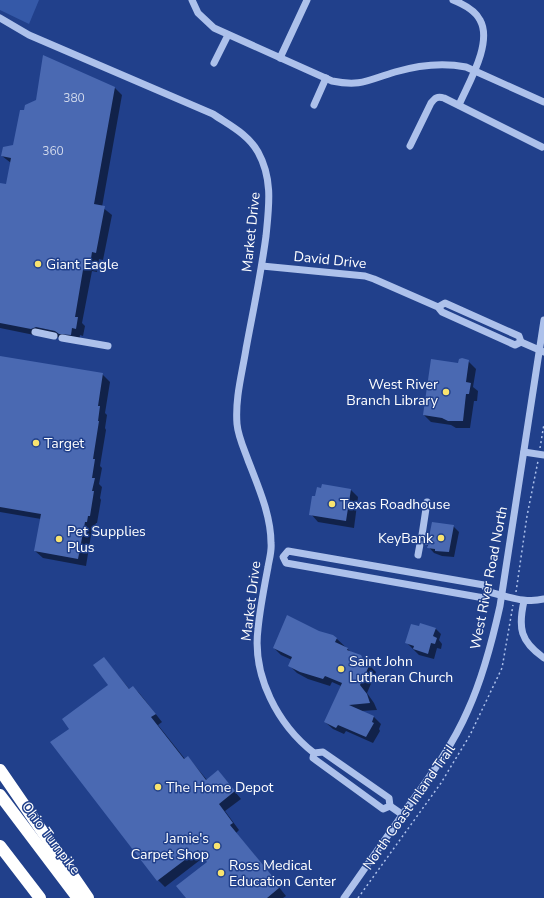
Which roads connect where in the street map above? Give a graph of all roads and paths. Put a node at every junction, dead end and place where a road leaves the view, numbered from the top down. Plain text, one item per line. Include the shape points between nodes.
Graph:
1 (192, 0) edge
2 (307, 0) edge
3 (453, 0) edge
4 (0, 18) edge
5 (228, 35) junction
6 (280, 58) junction
7 (214, 63) dead end
8 (474, 71) junction
9 (326, 78) junction
10 (544, 102) edge
11 (314, 105) dead end
12 (459, 105) junction
13 (410, 146) dead end
14 (542, 146) dead end
15 (262, 266) junction
16 (544, 320) edge
17 (35, 332) dead end
18 (54, 336) dead end
19 (62, 338) dead end
20 (108, 346) dead end
21 (542, 351) edge
22 (544, 424) edge
23 (524, 452) junction
24 (541, 455) edge
25 (427, 502) dead end
26 (422, 535) dead end
27 (420, 544) dead end
28 (270, 555) junction
29 (418, 555) dead end
30 (283, 557) junction
31 (488, 592) junction
32 (502, 595) junction
33 (515, 598) junction
34 (544, 599) edge
35 (524, 600) junction
36 (544, 658) edge
37 (314, 753) junction
38 (0, 770) edge
39 (0, 795) edge
40 (390, 806) junction
41 (403, 815) junction
42 (0, 846) edge
43 (40, 898) edge
44 (78, 898) edge
45 (88, 898) edge
46 (344, 898) edge
47 (358, 898) edge

1 - 5 street via 203,20
2 - 6 street
3 - 8 street via 476,13 482,24 484,38
4 - 15 street, Market Drive via 29,35 213,114 249,140 265,166 270,190
5 - 6 street
5 - 7 street
6 - 9 street
8 - 9 street via 455,65 437,64 394,72 364,83 341,83
8 - 10 street
8 - 12 street
9 - 11 street
12 - 13 street via 444,98 434,99
12 - 14 street
15 - 21 street, David Drive via 365,276 438,307 442,312 515,345 521,342
15 - 28 street, Market Drive via 237,403 237,426 266,510 272,544
16 - 21 street, West River Road North
17 - 18 street
19 - 20 street
21 - 23 street, West River Road North
22 - 24 path, North Coast Inland Trail
23 - 24 street
23 - 32 street, West River Road North
24 - 33 path, North Coast Inland Trail via 527,516
25 - 26 street
27 - 29 street
28 - 30 street, Market Drive
28 - 37 street, Market Drive via 258,631 259,663 272,701 288,727
30 - 31 street, Market Drive via 288,552 484,585
30 - 31 street, Market Drive via 286,563 484,598
31 - 32 street, Market Drive
32 - 33 street, Market Drive
32 - 41 street, West River Road North via 482,677 468,710 451,743
33 - 35 street, Market Drive
33 - 47 path, North Coast Inland Trail via 502,668 470,735 441,783
34 - 35 street, Market Drive
35 - 36 street via 520,616 521,632 531,647
37 - 40 street, Market Drive via 323,752 389,798
37 - 40 street, Market Drive via 313,758 383,809
38 - 45 highway
39 - 44 highway, Ohio Turnpike
40 - 41 street, Market Drive
41 - 46 street, West River Road North
42 - 43 highway

